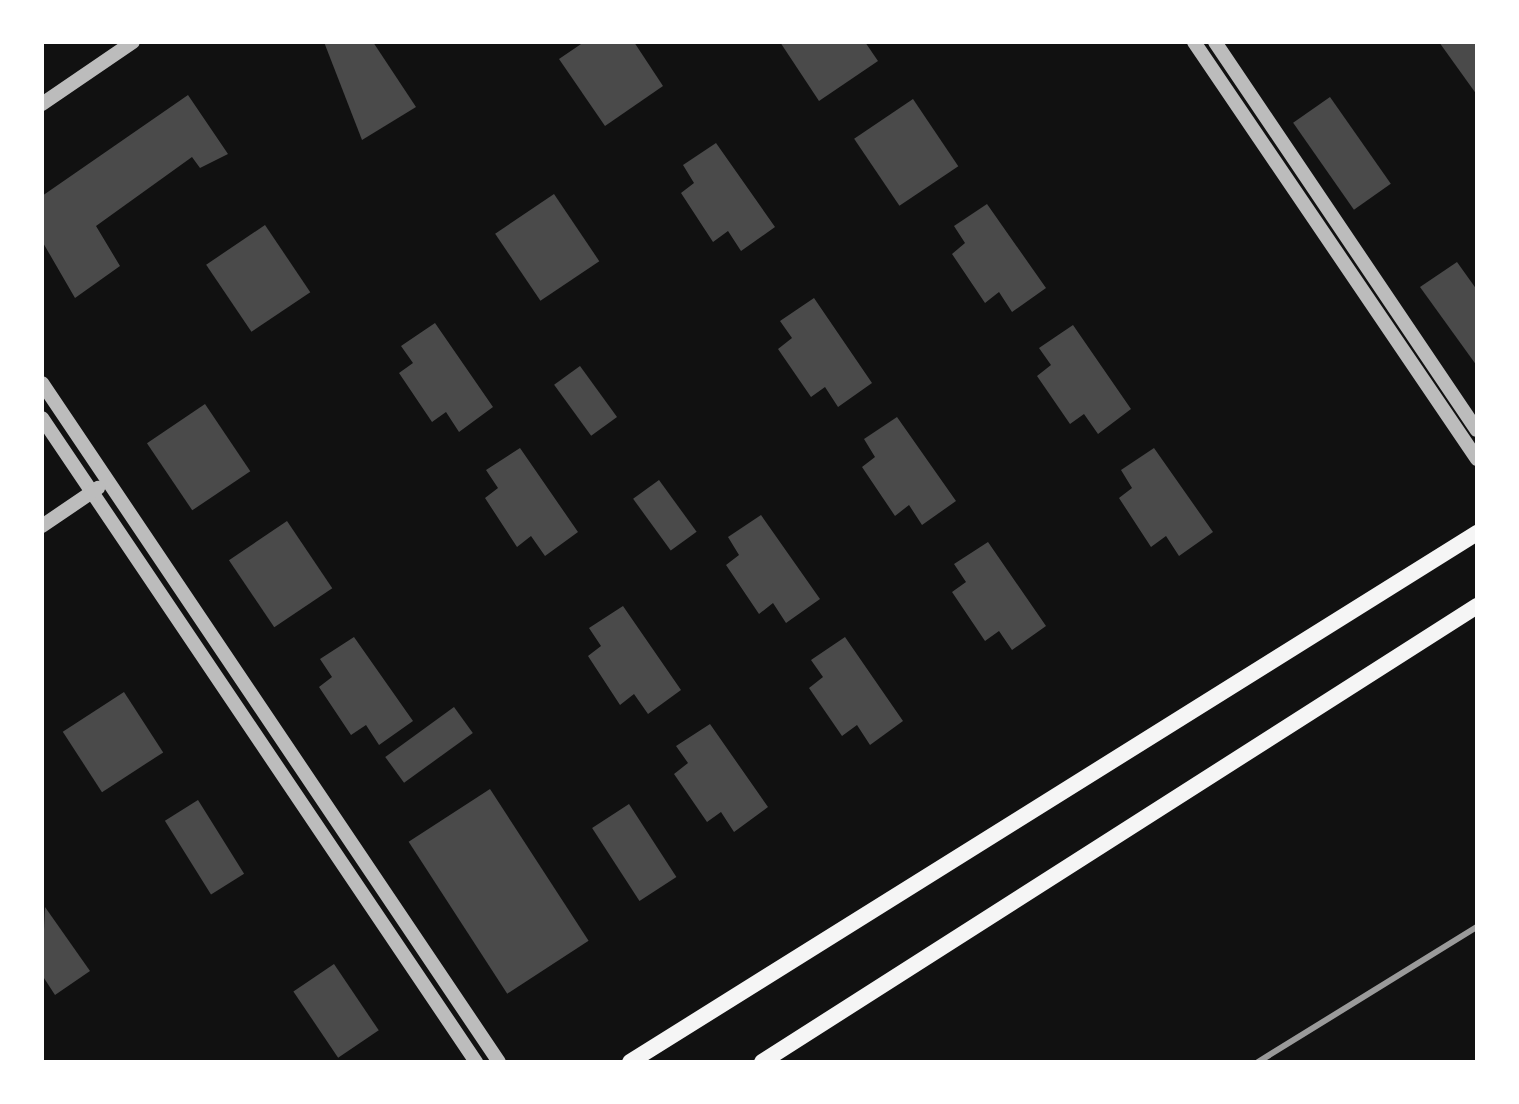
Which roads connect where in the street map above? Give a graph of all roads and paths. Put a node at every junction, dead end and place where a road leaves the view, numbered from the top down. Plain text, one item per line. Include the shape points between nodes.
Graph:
1 (133, 42) edge
2 (1194, 42) edge
3 (1215, 42) edge
4 (42, 104) edge
5 (42, 383) edge
6 (42, 418) edge
7 (1477, 430) edge
8 (1477, 459) edge
9 (108, 481) junction
10 (91, 492) junction
11 (42, 526) edge
12 (1477, 533) edge
13 (1477, 606) edge
14 (476, 1062) edge
15 (499, 1062) edge
16 (630, 1062) edge
17 (762, 1062) edge

1 - 4 street
2 - 8 street
3 - 7 street
5 - 9 street
6 - 10 street
9 - 10 street
9 - 15 street
10 - 11 street
10 - 14 street
12 - 16 main road
13 - 17 main road

